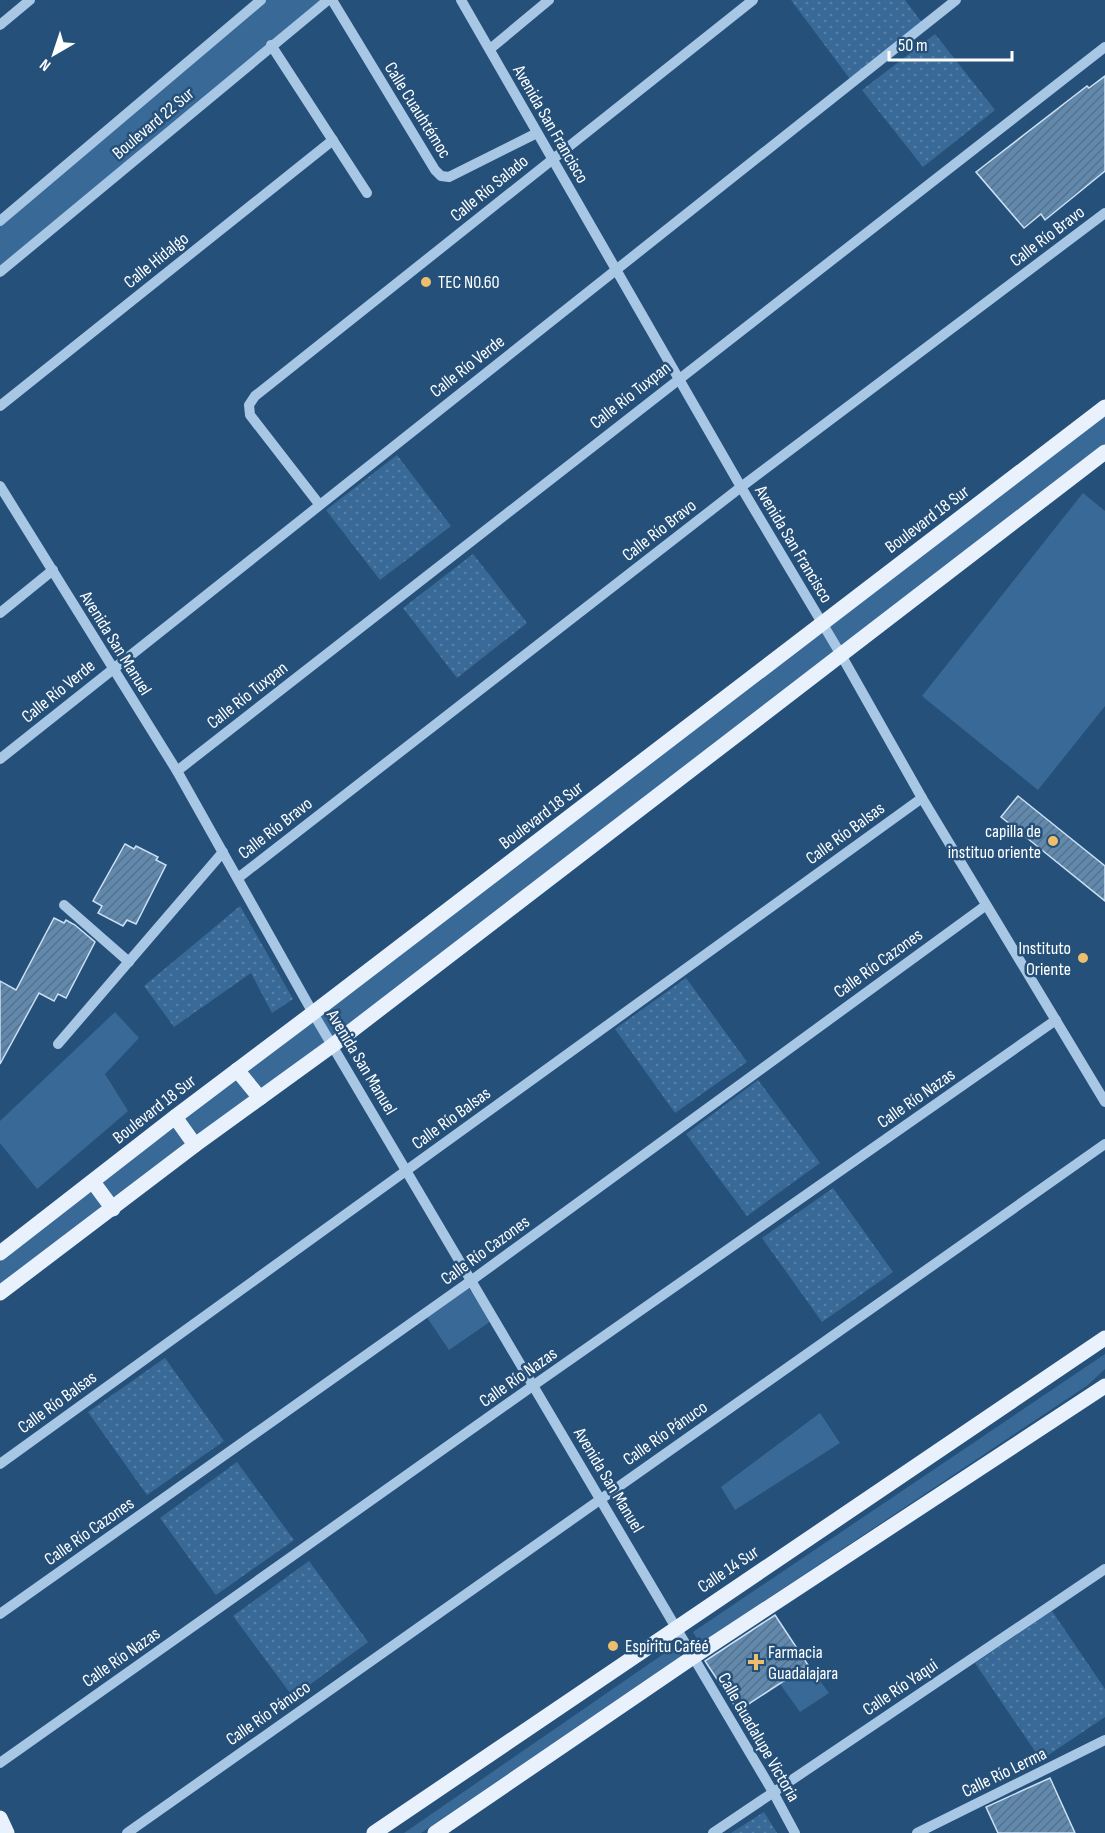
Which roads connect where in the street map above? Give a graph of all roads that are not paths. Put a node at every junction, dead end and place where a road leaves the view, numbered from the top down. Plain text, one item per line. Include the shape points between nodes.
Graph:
1 (30, 0) edge
2 (261, 0) edge
3 (330, 0) edge
4 (461, 0) edge
5 (549, 0) edge
6 (753, 0) edge
7 (956, 0) edge
8 (0, 25) edge
9 (271, 45) junction
10 (1105, 47) edge
11 (489, 49) junction
12 (537, 133) junction
13 (333, 140) junction
14 (552, 158) junction
15 (367, 193) dead end
16 (1105, 213) edge
17 (0, 221) edge
18 (616, 269) junction
19 (0, 272) edge
20 (680, 378) junction
21 (0, 406) edge
22 (1105, 407) edge
23 (1105, 452) edge
24 (0, 486) edge
25 (741, 487) junction
26 (319, 504) junction
27 (53, 570) junction
28 (0, 613) edge
29 (823, 623) junction
30 (840, 653) junction
31 (112, 669) junction
32 (0, 759) edge
33 (177, 771) junction
34 (922, 798) junction
35 (223, 852) junction
36 (238, 878) junction
37 (63, 905) dead end
38 (985, 906) junction
39 (129, 962) junction
40 (313, 1013) junction
41 (1056, 1020) junction
42 (58, 1044) dead end
43 (333, 1045) junction
44 (237, 1070) junction
45 (260, 1098) junction
46 (1105, 1102) edge
47 (174, 1117) junction
48 (1105, 1144) edge
49 (195, 1145) junction
50 (407, 1170) junction
51 (93, 1182) junction
52 (113, 1209) junction
53 (0, 1253) edge
54 (472, 1280) junction
55 (0, 1293) edge
56 (1105, 1338) edge
57 (534, 1385) junction
58 (1103, 1386) edge
59 (0, 1464) edge
60 (601, 1498) junction
61 (1105, 1569) edge
62 (0, 1614) edge
63 (677, 1628) junction
64 (693, 1657) junction
65 (1105, 1740) edge
66 (0, 1763) edge
67 (773, 1792) junction
68 (0, 1818) edge
69 (7, 1833) edge
70 (127, 1833) edge
71 (374, 1833) edge
72 (435, 1833) edge
73 (713, 1833) edge
74 (795, 1833) edge
75 (917, 1833) edge

1 - 8 street
2 - 17 street, Boulevard 22 Sur
3 - 9 street, Boulevard 22 Sur
3 - 12 street, Calle Cuauhtémoc via 441,176 449,177
4 - 11 street, Avenida San Francisco
5 - 11 street
6 - 14 street, Calle Río Salado
7 - 18 street, Calle Río Verde
9 - 13 street
9 - 19 street, Boulevard 22 Sur
10 - 20 street, Calle Río Tuxpan
11 - 12 street, Avenida San Francisco
12 - 14 street, Avenida San Francisco
13 - 15 street
13 - 21 street, Calle Hidalgo
14 - 18 street, Avenida San Francisco
14 - 26 street, Calle Río Salado via 255,396 249,405 250,415
16 - 25 street, Calle Río Bravo
18 - 20 street, Avenida San Francisco
18 - 26 street, Calle Río Verde
20 - 25 street, Avenida San Francisco
20 - 33 street, Calle Río Tuxpan
22 - 29 main road, Boulevard 18 Sur
23 - 30 main road
24 - 27 street, Avenida San Manuel
25 - 29 street, Avenida San Francisco
25 - 36 street, Calle Río Bravo
26 - 31 street, Calle Río Verde
27 - 28 street
27 - 31 street, Avenida San Manuel
29 - 30 street, Avenida San Francisco
29 - 40 main road, Boulevard 18 Sur
30 - 34 street, Avenida San Francisco
30 - 43 main road
31 - 32 street, Calle Río Verde
31 - 33 street, Avenida San Manuel
33 - 35 street, Avenida San Manuel
34 - 38 street, Avenida San Francisco
34 - 50 street, Calle Río Balsas
35 - 36 street, Avenida San Manuel
35 - 39 street
36 - 40 street, Avenida San Manuel
37 - 39 street
38 - 41 street, Avenida San Francisco
38 - 54 street, Calle Río Cazones
39 - 42 street
40 - 43 street, Avenida San Manuel
40 - 44 main road, Boulevard 18 Sur
41 - 46 street, Avenida San Francisco
41 - 57 street, Calle Río Nazas
43 - 45 main road
43 - 50 street, Avenida San Manuel
44 - 45 main road
44 - 47 main road, Boulevard 18 Sur
45 - 49 main road
47 - 49 main road
47 - 51 main road, Boulevard 18 Sur
48 - 60 street, Calle Río Pánuco
49 - 52 main road
50 - 54 street, Avenida San Manuel
50 - 59 street, Calle Río Balsas
51 - 52 main road
51 - 53 main road, Boulevard 18 Sur
52 - 55 main road
54 - 57 street, Avenida San Manuel
54 - 62 street, Calle Río Cazones
56 - 63 main road, Calle 14 Sur
57 - 60 street, Avenida San Manuel
57 - 66 street, Calle Río Nazas
58 - 64 main road
60 - 63 street, Avenida San Manuel
60 - 70 street, Calle Río Pánuco
61 - 67 street, Calle Río Yaqui
63 - 64 street, Avenida San Manuel
63 - 71 main road, Calle 14 Sur
64 - 67 street, Calle Guadalupe Victoria
64 - 72 main road
65 - 75 street, Calle Río Lerma
67 - 73 street, Calle Río Yaqui
67 - 74 street, Calle Guadalupe Victoria
68 - 69 main road

